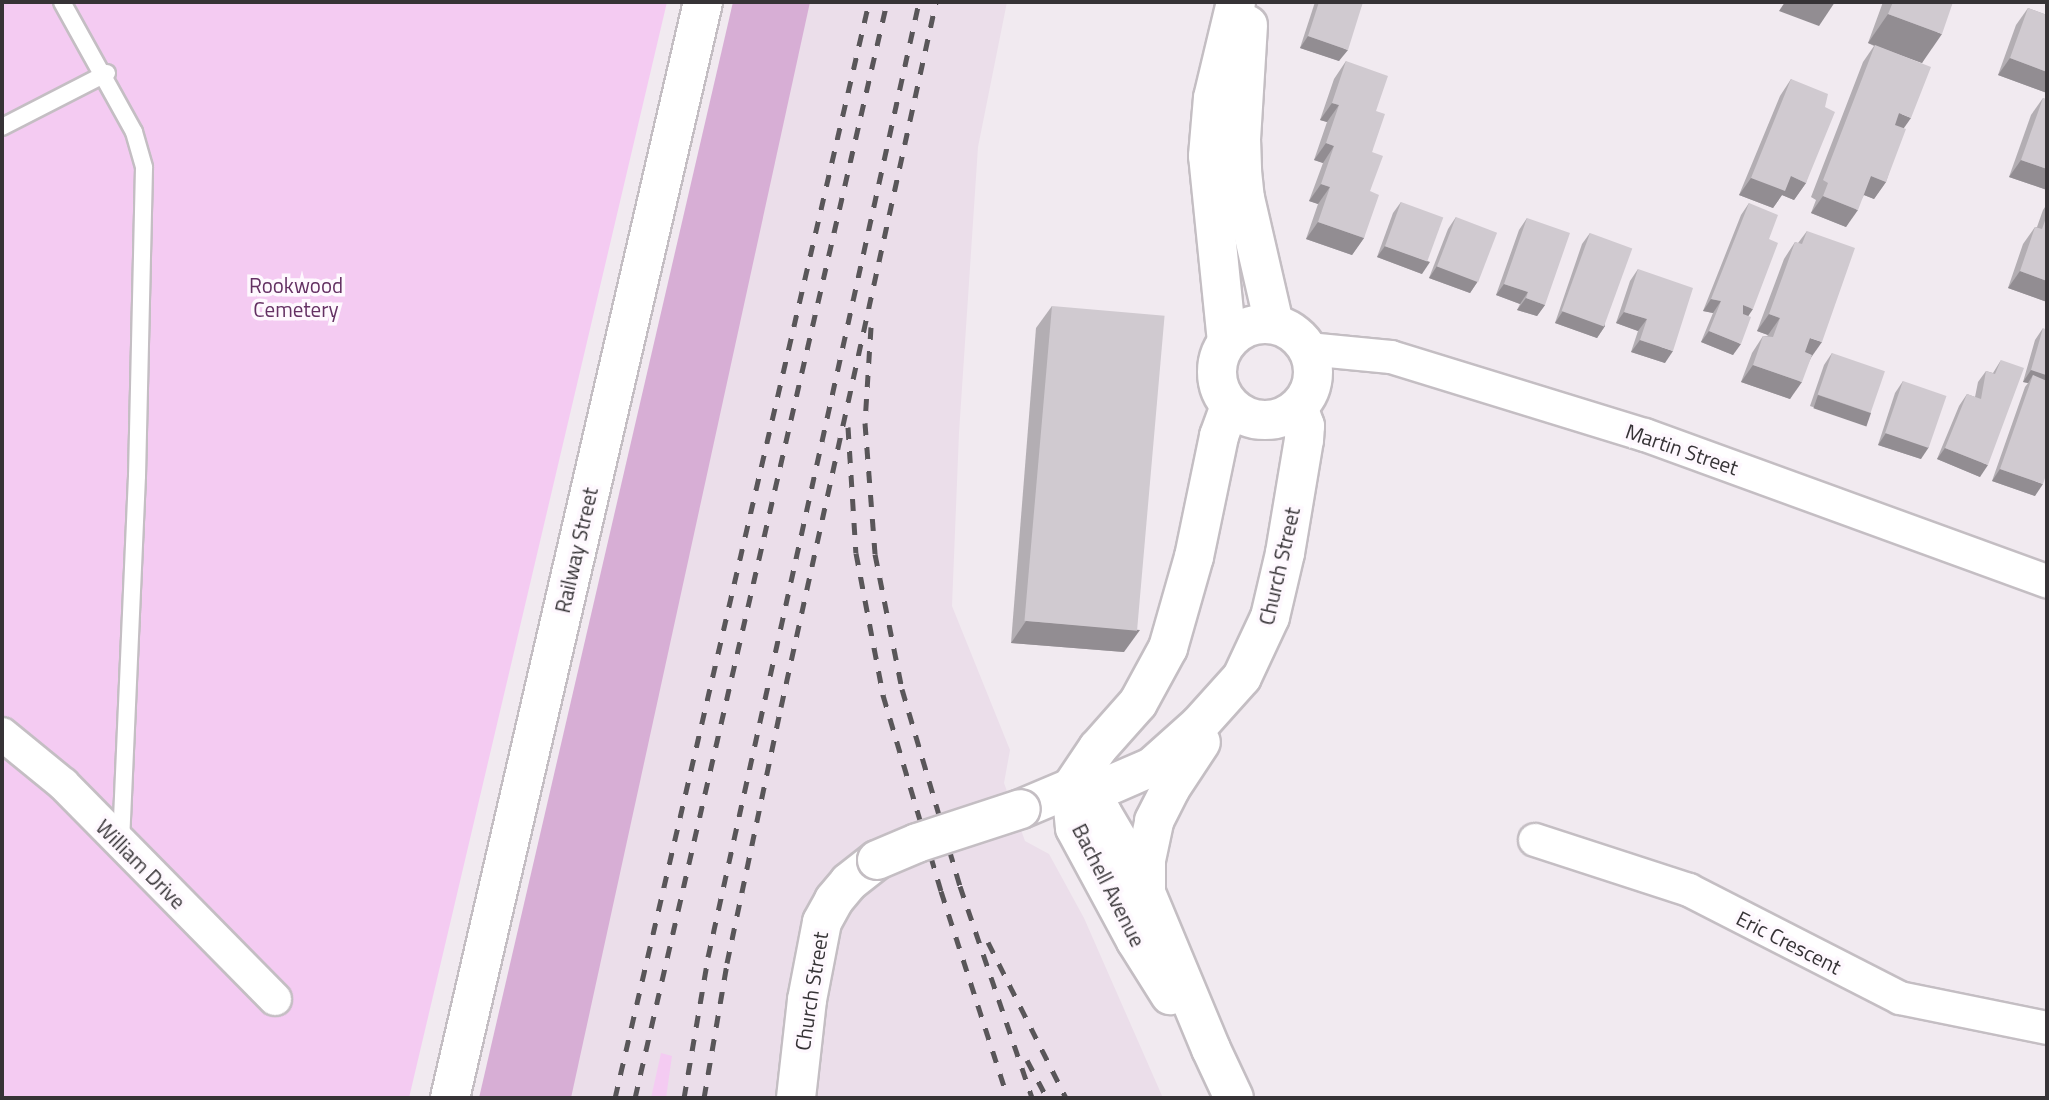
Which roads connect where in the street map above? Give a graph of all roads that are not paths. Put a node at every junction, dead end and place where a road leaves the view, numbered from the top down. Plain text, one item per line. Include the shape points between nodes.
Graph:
1 (62, 2) edge
2 (703, 2) edge
3 (1236, 2) edge
4 (1249, 2) edge
5 (105, 74) junction
6 (2, 127) edge
7 (1275, 324) junction
8 (1227, 342) junction
9 (1308, 349) junction
10 (1230, 406) junction
11 (1298, 407) junction
12 (2047, 581) edge
13 (1242, 677) junction
14 (2, 734) edge
15 (1071, 788) junction
16 (1535, 840) dead end
17 (121, 846) junction
18 (1146, 890) junction
19 (275, 999) dead end
20 (2047, 1028) edge
21 (1211, 1049) junction
22 (450, 1098) edge
23 (796, 1098) edge
24 (1234, 1098) edge

1 - 5 lane
2 - 22 main road, Railway Street
3 - 8 main road via 1213,98 1208,156
4 - 7 main road via 1242,171
5 - 6 lane
5 - 17 lane via 134,132 144,168
7 - 8 main road via 1244,328
7 - 9 main road via 1288,328
8 - 10 main road via 1217,364 1217,379
9 - 11 main road via 1312,380
9 - 12 street, Martin Street via 1391,357 1645,435
10 - 11 main road via 1264,420
10 - 15 main road via 1168,648 1138,703 1098,748
11 - 13 main road, Church Street via 1304,440 1285,553 1270,617
13 - 15 main road, Church Street via 1199,725 1152,767 1108,786
13 - 18 main road via 1160,807 1148,845
14 - 17 street, William Drive via 63,784
15 - 18 main road, Bachell Avenue via 1102,813
15 - 21 main road, Bachell Avenue via 1075,828 1121,914 1147,961
15 - 23 main road, Church Street, bridge via 877,860 849,882 822,922
16 - 20 street, Eric Crescent via 1689,890 1900,998
17 - 19 street, William Drive
18 - 21 main road, Bachell Avenue
21 - 24 main road, Bachell Avenue

